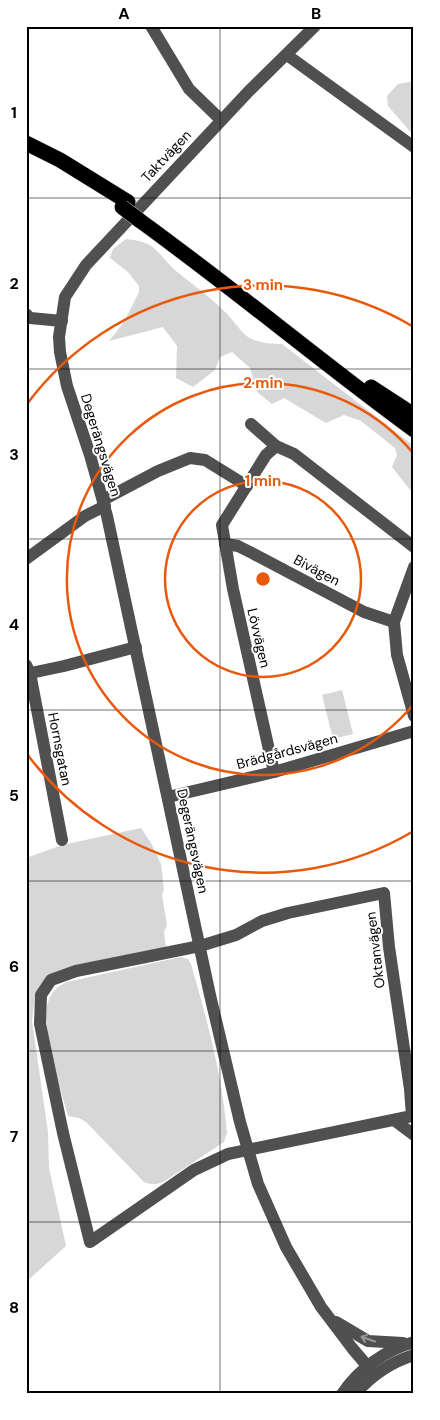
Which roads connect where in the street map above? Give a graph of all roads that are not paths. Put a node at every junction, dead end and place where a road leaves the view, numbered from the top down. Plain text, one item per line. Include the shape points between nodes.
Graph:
1 (150, 26) edge
2 (315, 26) edge
3 (287, 55) junction
4 (221, 120) junction
5 (26, 143) edge
6 (414, 148) edge
7 (26, 152) edge
8 (125, 205) junction
9 (141, 216) junction
10 (28, 318) edge
11 (62, 321) junction
12 (370, 386) junction
13 (414, 415) edge
14 (414, 420) edge
15 (251, 424) dead end
16 (414, 432) edge
17 (276, 446) junction
18 (247, 486) junction
19 (104, 503) junction
20 (225, 544) junction
21 (414, 546) edge
22 (26, 559) edge
23 (414, 567) edge
24 (394, 622) junction
25 (136, 647) junction
26 (28, 671) edge
27 (414, 716) edge
28 (414, 731) edge
29 (274, 772) junction
30 (168, 797) junction
31 (62, 840) dead end
32 (200, 946) junction
33 (394, 1120) junction
34 (414, 1135) edge
35 (248, 1149) junction
36 (330, 1319) junction
37 (413, 1347) edge
38 (372, 1371) junction
39 (342, 1394) edge
40 (355, 1394) edge

1 - 4 street via 189,89
2 - 3 street, Taktvägen
3 - 4 street, Taktvägen
3 - 6 street
4 - 11 street, Taktvägen via 86,265 65,297
5 - 8 highway via 60,160
7 - 8 highway
8 - 9 highway, bridge
9 - 12 highway
9 - 16 highway
10 - 11 street
11 - 19 street, Degerängsvägen via 60,352 67,386
12 - 13 highway
12 - 14 highway
15 - 17 street
17 - 18 street, Lövvägen via 266,455
17 - 21 street via 294,454
18 - 19 street via 205,460 190,458 158,471
18 - 20 street, Lövvägen via 222,525
19 - 22 street
19 - 25 street, Degerängsvägen
20 - 24 street, Bivägen via 238,546 364,612
20 - 29 street, Lövvägen
23 - 24 street
24 - 27 street via 397,655
25 - 26 street via 64,666
25 - 30 street, Degerängsvägen
26 - 31 street, Hornsgatan
28 - 29 street, Brädgårdsvägen
29 - 30 street, Brädgårdsvägen
30 - 32 street, Degerängsvägen
32 - 33 street, Oktanvägen via 288,913 384,893 412,1116
32 - 35 street, Degerängsvägen
32 - 35 street, Oktanvägen via 76,971 51,980 41,994 40,1024 90,1242 194,1170 228,1154
33 - 34 street
33 - 35 street, Oktanvägen
35 - 36 street, Degerängsvägen via 258,1184 286,1247
37 -> 36 street via 368,1341
36 - 38 street, Degerängsvägen
37 - 38 street via 395,1362
38 - 39 street via 353,1380
38 - 40 street

